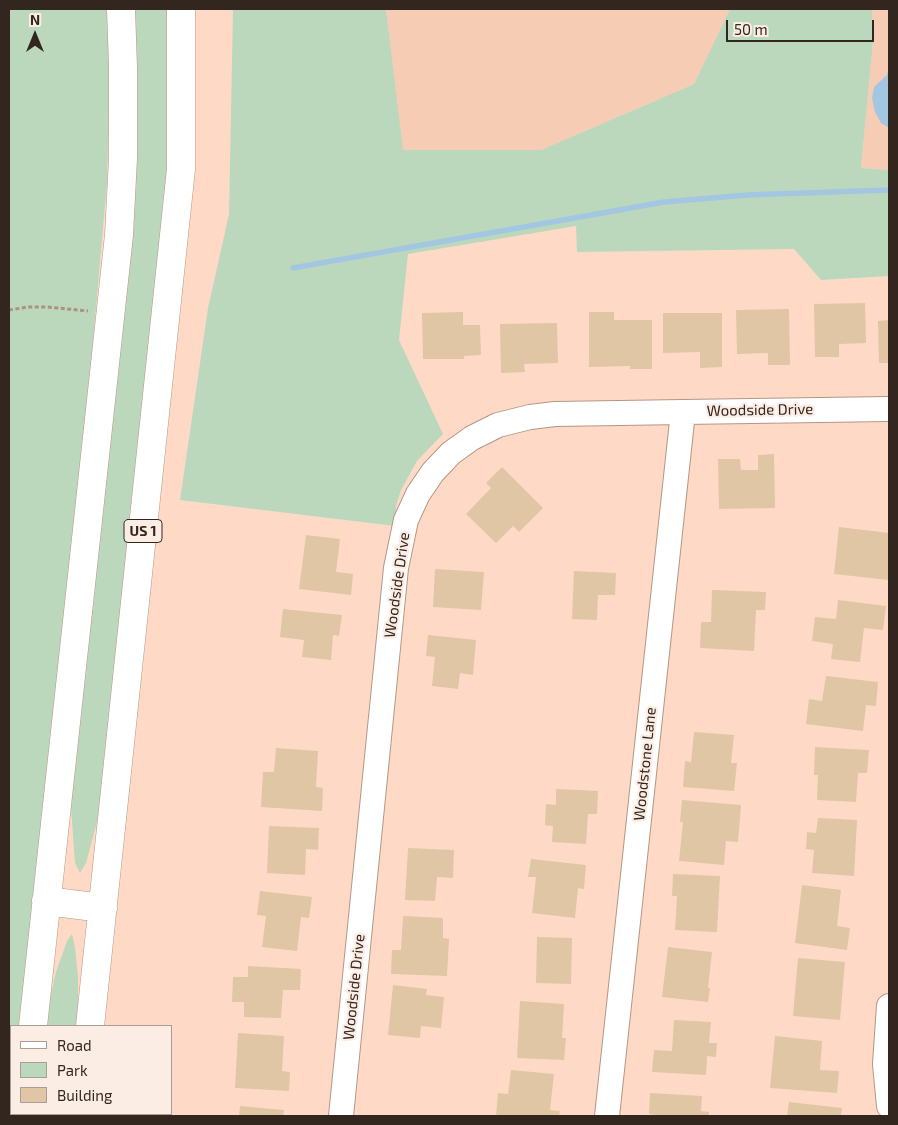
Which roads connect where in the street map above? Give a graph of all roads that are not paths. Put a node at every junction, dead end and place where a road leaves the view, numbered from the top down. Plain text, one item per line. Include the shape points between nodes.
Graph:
1 (121, 9) edge
2 (181, 9) edge
3 (889, 409) edge
4 (683, 412) junction
5 (46, 901) junction
6 (103, 908) junction
7 (889, 1006) edge
8 (33, 1025) edge
9 (90, 1025) edge
10 (889, 1106) edge
11 (341, 1116) edge
12 (607, 1116) edge

1 - 5 main road via 123,158 119,235
2 - 6 main road, US 1 via 182,169
3 - 4 street, Woodside Drive
4 - 11 street, Woodside Drive via 549,415 498,425 451,452 433,472 412,506 396,568
4 - 12 street, Woodstone Lane
5 - 6 main road
5 - 8 main road
6 - 9 main road, US 1
7 - 10 street via 885,1064

